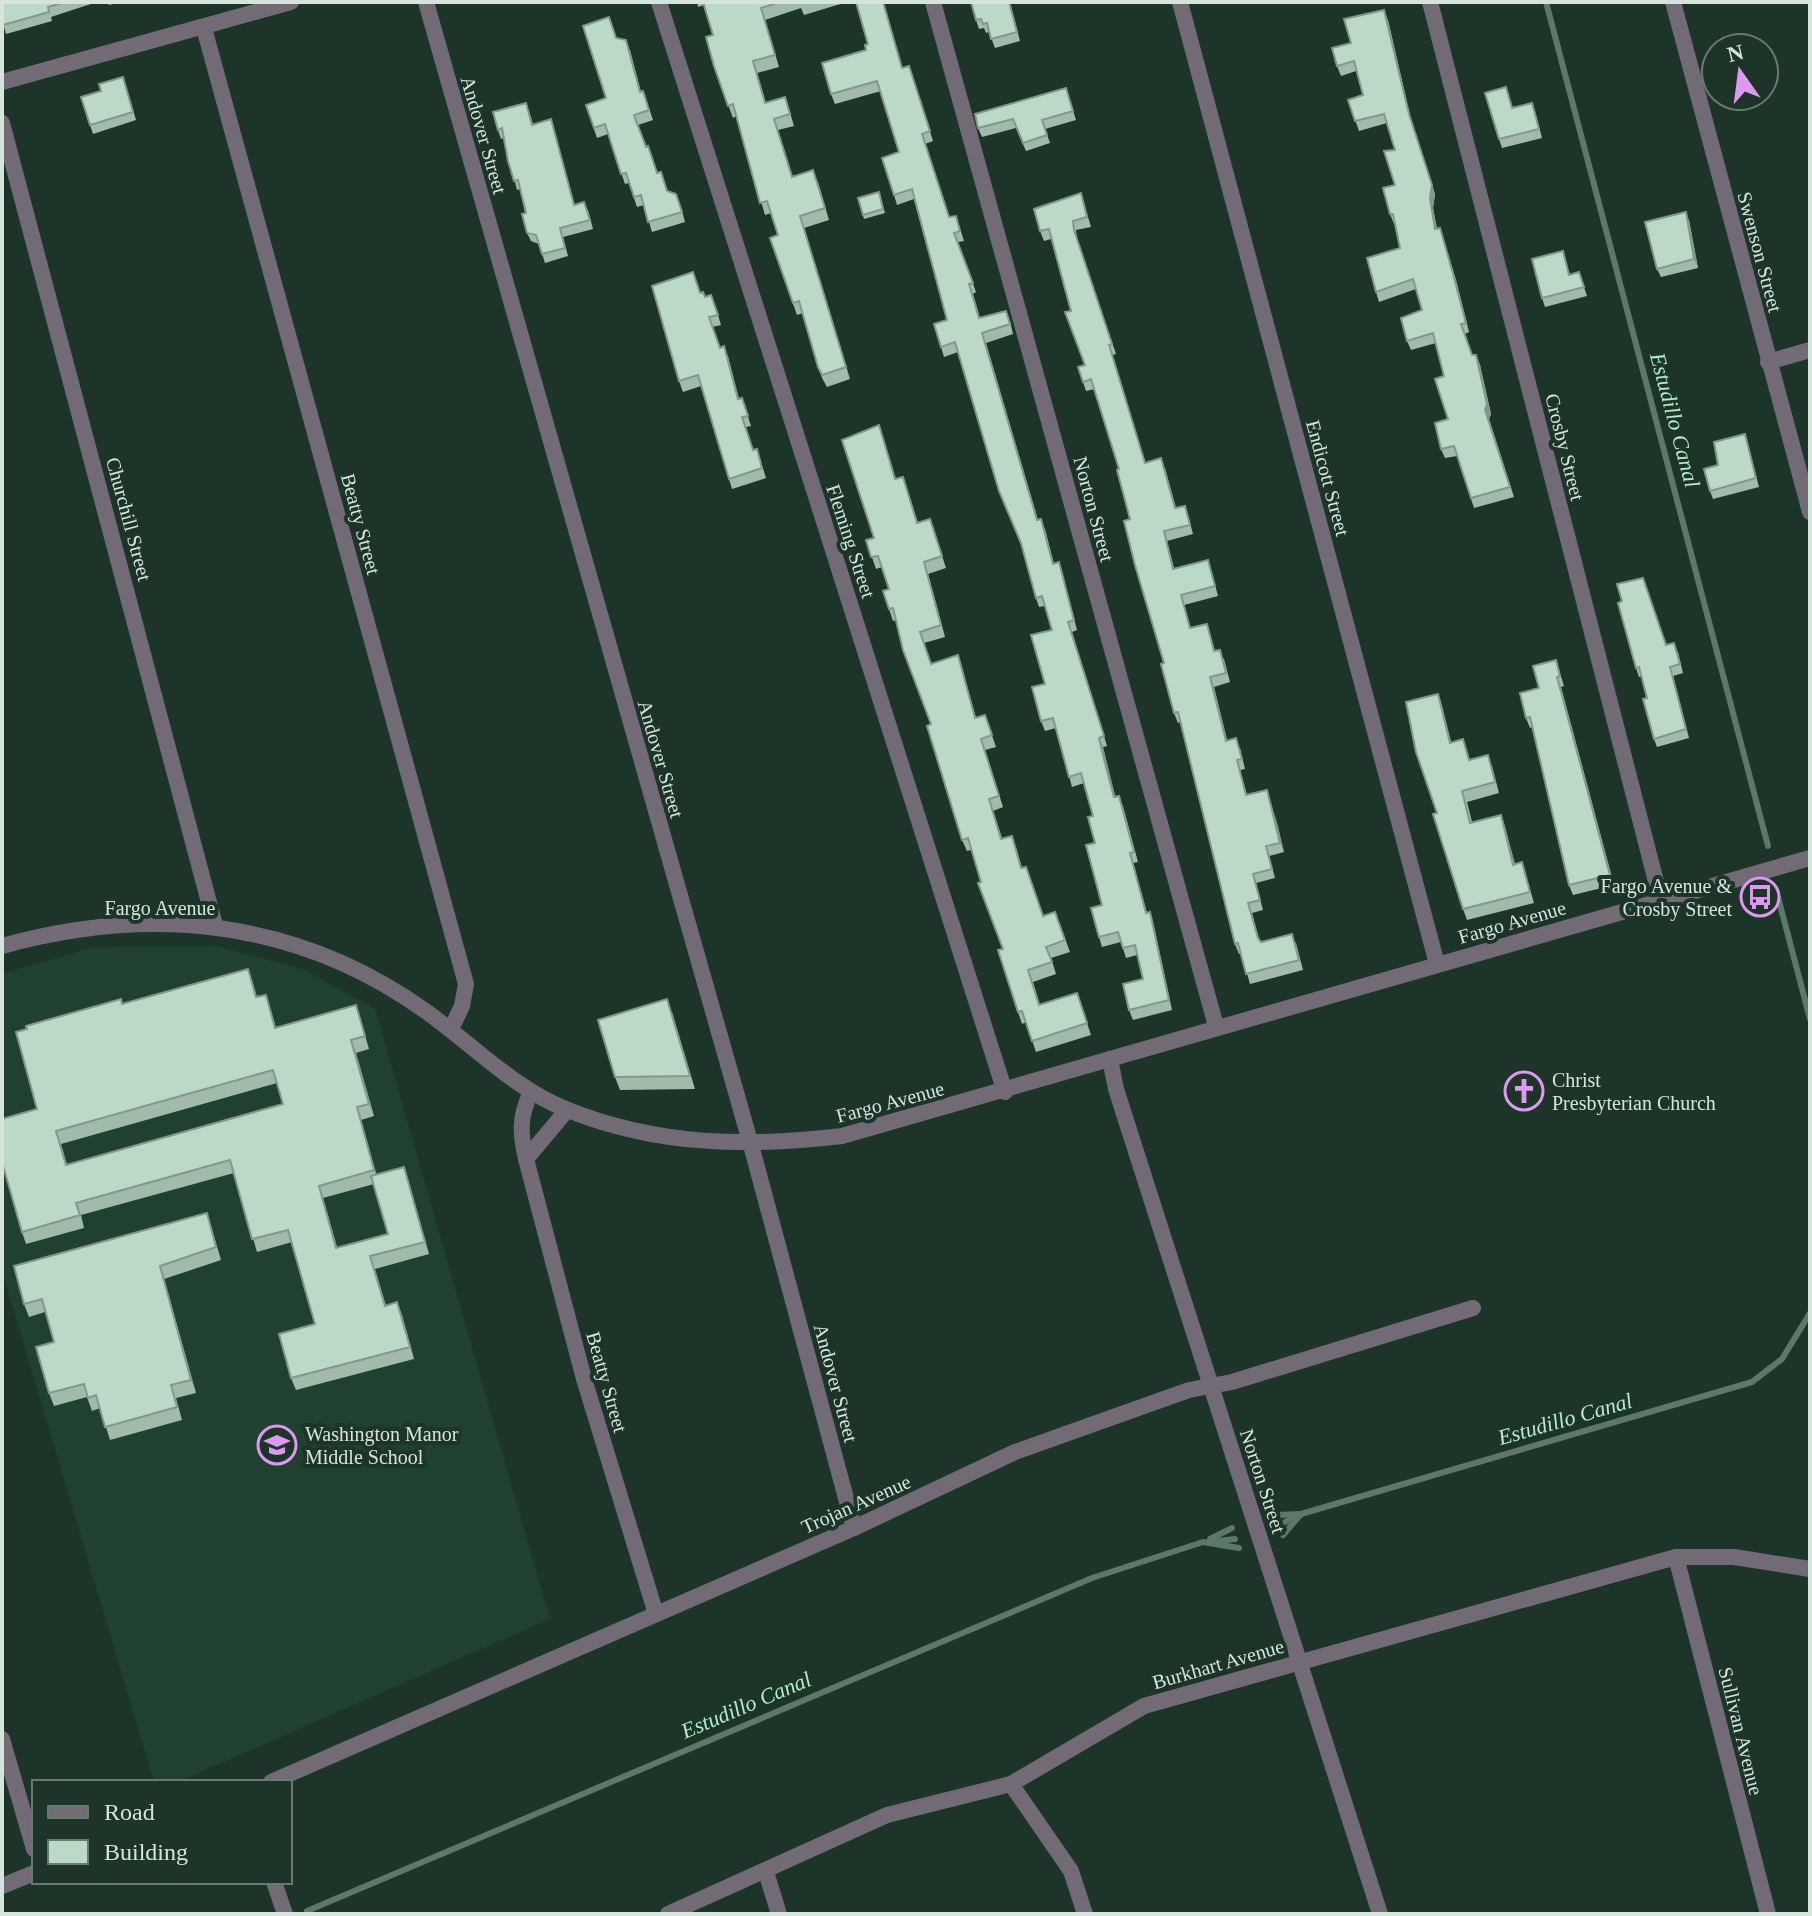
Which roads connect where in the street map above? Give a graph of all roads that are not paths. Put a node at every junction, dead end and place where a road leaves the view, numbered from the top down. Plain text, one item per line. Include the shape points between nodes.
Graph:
1 (291, 2) edge
2 (426, 2) edge
3 (659, 2) edge
4 (933, 2) edge
5 (1180, 2) edge
6 (1430, 2) edge
7 (1673, 2) edge
8 (266, 5) edge
9 (204, 28) junction
10 (2, 82) edge
11 (2, 123) edge
12 (1810, 350) edge
13 (1768, 362) junction
14 (1810, 512) edge
15 (1810, 858) edge
16 (1661, 901) junction
17 (215, 925) junction
18 (3, 940) edge
19 (1437, 964) junction
20 (1216, 1026) junction
21 (451, 1029) junction
22 (1110, 1059) junction
23 (531, 1092) junction
24 (1005, 1092) junction
25 (567, 1110) junction
26 (751, 1145) junction
27 (526, 1159) junction
28 (1473, 1308) dead end
29 (1210, 1385) junction
30 (854, 1528) junction
31 (1676, 1557) junction
32 (1810, 1569) edge
33 (656, 1614) junction
34 (1299, 1661) junction
35 (2, 1739) edge
36 (276, 1780) edge
37 (1011, 1784) junction
38 (32, 1842) edge
39 (766, 1872) junction
40 (32, 1874) edge
41 (275, 1884) edge
42 (2, 1886) edge
43 (285, 1914) edge
44 (668, 1914) edge
45 (779, 1914) edge
46 (1085, 1914) edge
47 (1380, 1914) edge
48 (1768, 1914) edge

1 - 8 street
2 - 26 street, Andover Street
3 - 24 street, Fleming Street
4 - 20 street, Norton Street
5 - 19 street, Endicott Street
6 - 16 street, Crosby Street
7 - 13 street, Swenson Street
8 - 9 street
9 - 10 street
9 - 21 street, Beatty Street via 466,984
11 - 17 street, Churchill Street
12 - 13 street
13 - 14 street, Swenson Street
15 - 16 street, Fargo Avenue
16 - 19 street, Fargo Avenue
17 - 18 street, Fargo Avenue via 112,926
17 - 21 street, Fargo Avenue via 335,958 392,988
19 - 20 street, Fargo Avenue
20 - 22 street, Fargo Avenue
21 - 23 street, Fargo Avenue
22 - 24 street, Fargo Avenue
22 - 29 street, Norton Street
23 - 25 street, Fargo Avenue
23 - 27 street, Beatty Street via 521,1113
24 - 26 street, Fargo Avenue via 842,1136
25 - 26 street, Fargo Avenue via 629,1130
25 - 27 street
26 - 30 street, Andover Street
27 - 33 street, Beatty Street via 584,1379
28 - 29 street, Trojan Avenue
29 - 30 street, Trojan Avenue via 1015,1452
29 - 34 street, Norton Street
30 - 33 street, Trojan Avenue
31 - 32 street, Burkhart Avenue via 1734,1557
31 - 34 street, Burkhart Avenue
31 - 48 street, Sullivan Avenue
33 - 36 street, Trojan Avenue
34 - 37 street, Burkhart Avenue via 1144,1706
34 - 47 street, Norton Street
35 - 38 street
37 - 39 street, Burkhart Avenue via 887,1815
37 - 46 street via 1071,1871
39 - 44 street, Burkhart Avenue
39 - 45 street
40 - 42 street
41 - 43 street

